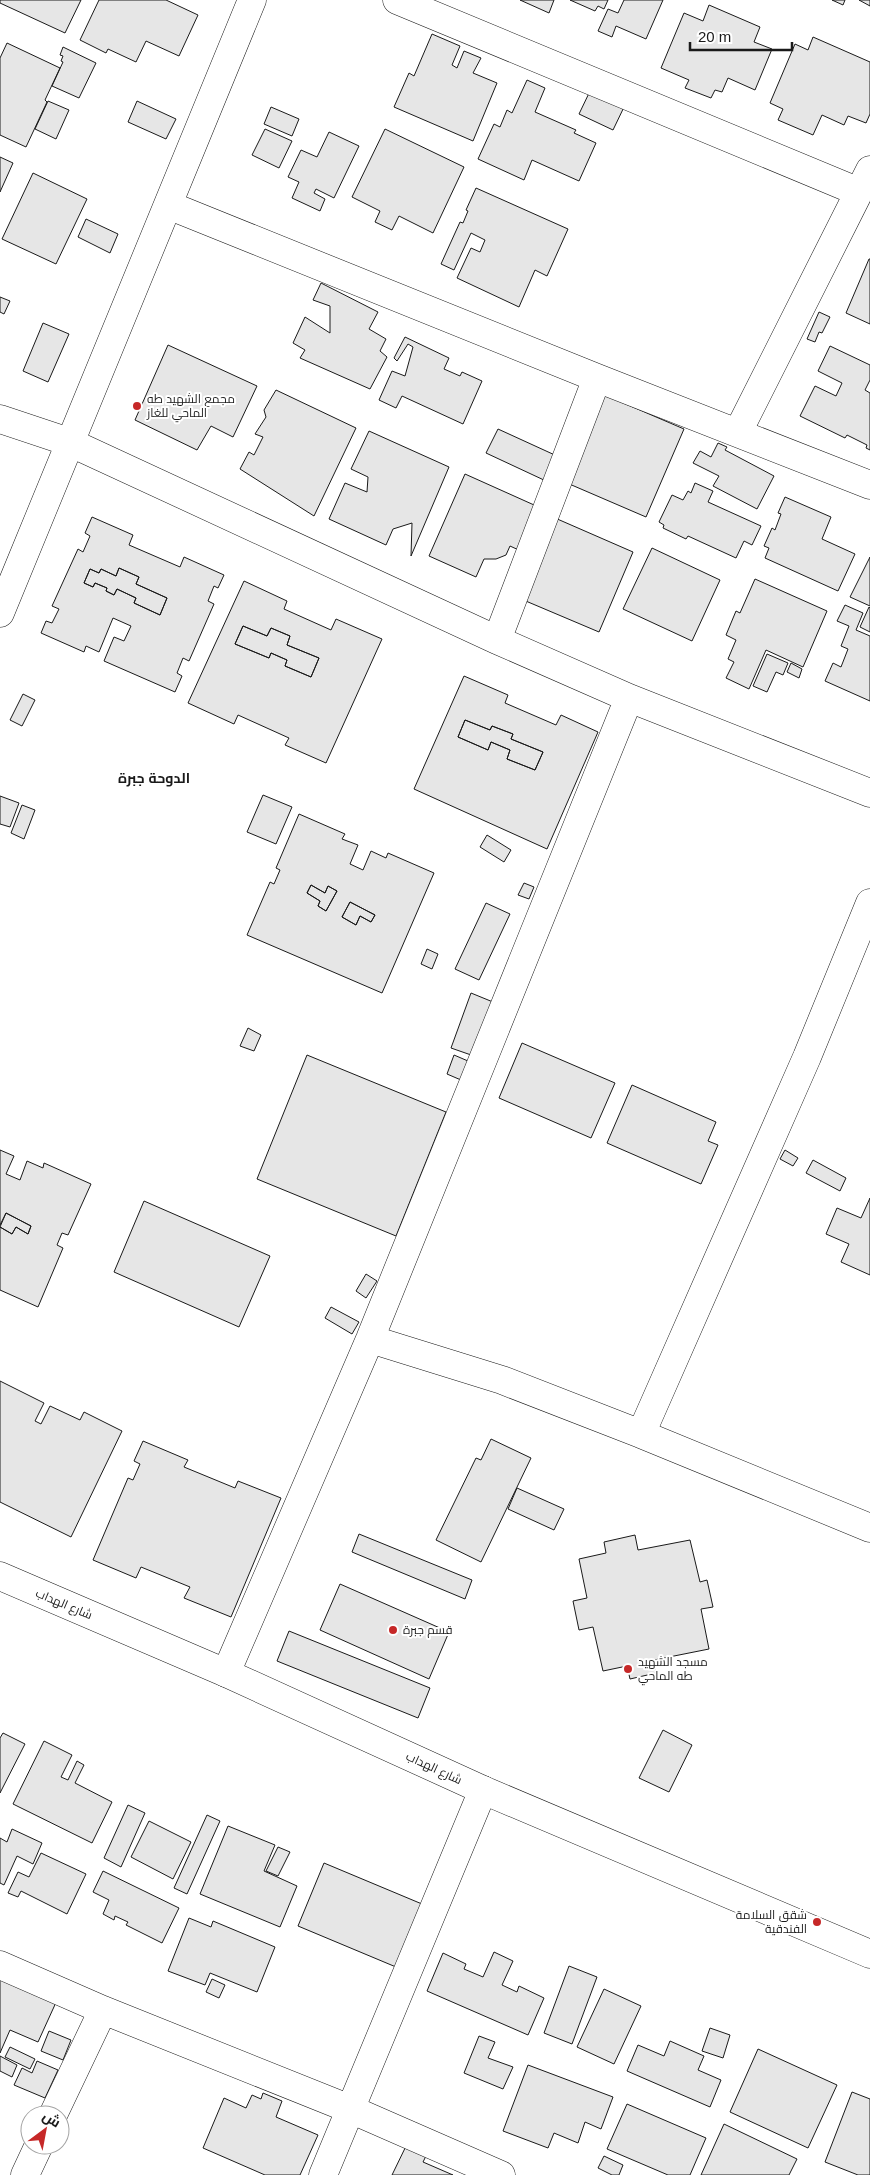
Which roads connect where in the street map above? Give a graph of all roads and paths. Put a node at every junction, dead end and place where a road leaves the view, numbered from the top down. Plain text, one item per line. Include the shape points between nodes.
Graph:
1 (252, 0) edge
2 (398, 0) edge
3 (865, 181) edge
4 (168, 206) junction
5 (597, 378) junction
6 (0, 419) edge
7 (738, 432) junction
8 (69, 442) junction
9 (870, 485) edge
10 (0, 613) edge
11 (498, 640) junction
12 (629, 698) junction
13 (870, 793) edge
14 (870, 903) edge
15 (370, 1339) junction
16 (641, 1434) junction
17 (870, 1528) edge
18 (0, 1576) edge
19 (226, 1673) junction
20 (483, 1790) junction
21 (870, 1954) edge
22 (0, 1965) edge
23 (103, 2010) junction
24 (58, 2105) edge
25 (350, 2109) junction
26 (35, 2155) edge
27 (28, 2174) edge
28 (324, 2175) edge
29 (501, 2175) edge

1 - 4 street
2 - 3 street
3 - 7 street
4 - 5 street
4 - 8 street
5 - 7 street
5 - 11 street
6 - 8 street
7 - 9 street
8 - 10 street
8 - 11 street
11 - 12 street
12 - 13 street
12 - 15 street
14 - 16 street via 807,1057
15 - 16 street via 502,1380
15 - 19 street
16 - 17 street
18 - 19 street, شارع الهداب
19 - 20 street, شارع الهداب
20 - 21 street, شارع الهداب
20 - 25 street
22 - 23 street
23 - 24 street
23 - 25 street
25 - 28 street
25 - 29 street
26 - 27 street

